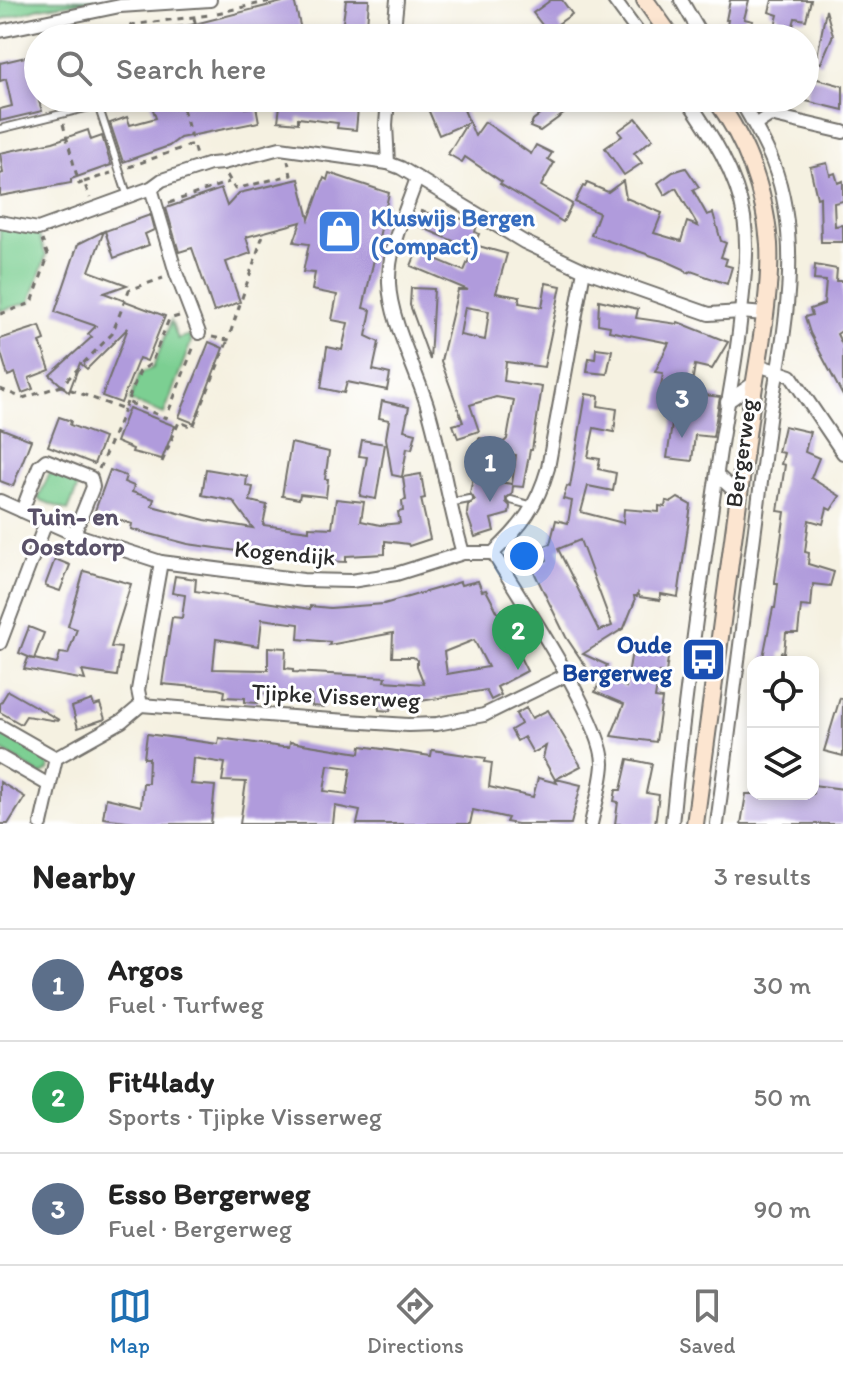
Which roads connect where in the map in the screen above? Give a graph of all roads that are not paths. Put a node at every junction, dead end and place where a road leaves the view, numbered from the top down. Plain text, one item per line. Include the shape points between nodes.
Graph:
1 (210, 0) edge
2 (397, 0) edge
3 (614, 0) edge
4 (645, 0) edge
5 (681, 0) edge
6 (34, 24) edge
7 (394, 24) edge
8 (632, 24) edge
9 (662, 24) edge
10 (695, 24) edge
11 (24, 26) edge
12 (0, 31) edge
13 (74, 112) edge
14 (100, 112) edge
15 (387, 112) edge
16 (695, 112) edge
17 (724, 112) edge
18 (747, 112) edge
19 (755, 125) junction
20 (0, 129) edge
21 (843, 132) edge
22 (388, 163) junction
23 (417, 178) junction
24 (151, 188) junction
25 (128, 197) junction
26 (0, 222) edge
27 (584, 270) junction
28 (741, 312) junction
29 (764, 314) junction
30 (199, 333) road end
31 (758, 365) junction
32 (778, 372) junction
33 (754, 383) junction
34 (727, 402) junction
35 (843, 453) edge
36 (717, 475) junction
37 (740, 496) junction
38 (469, 499) dead end
39 (511, 500) dead end
40 (0, 501) edge
41 (448, 503) junction
42 (533, 506) junction
43 (22, 511) junction
44 (46, 522) junction
45 (74, 534) junction
46 (463, 553) junction
47 (493, 553) junction
48 (161, 562) junction
49 (0, 643) edge
50 (566, 675) junction
51 (141, 705) junction
52 (0, 726) edge
53 (0, 757) edge
54 (56, 758) junction
55 (49, 785) junction
56 (41, 824) edge
57 (591, 824) edge
58 (672, 824) edge
59 (695, 824) edge
60 (717, 824) edge

1 - 6 street via 120,6
2 - 7 street
3 - 8 street
4 - 9 main road
5 - 10 street
11 - 12 street
13 - 20 lane
14 - 25 lane
15 - 22 street
16 - 28 street, Bergerweg via 724,159 741,203 746,243
17 - 29 main road, Bergerweg via 742,141 761,193 769,248
18 - 19 street, Bergerweg
19 - 21 street via 770,115
19 - 32 street, Bergerweg via 774,165 788,238
22 - 23 street
22 - 24 street via 286,148 200,167
23 - 27 street via 524,242
23 - 41 street via 392,253 389,285 433,428
24 - 25 street
24 - 30 street
25 - 26 street via 38,229
27 - 28 street via 709,314
27 - 42 street via 548,468
28 - 29 street
28 - 34 street, Bergerweg
29 - 31 main road, Bergerweg
31 - 32 street
31 - 33 main road, Bergerweg
32 - 35 street via 799,385
32 - 60 street, Bergerweg
33 - 34 street, Bergerweg
33 - 37 main road, Bergerweg
34 - 36 street, Bergerweg
36 - 37 street, Bergerweg
36 - 58 street, Bergerweg
37 - 59 main road, Bergerweg
38 - 41 lane
39 - 42 lane
40 - 43 street, Kogendijk
41 - 46 street
42 - 47 street
43 - 44 street, Kogendijk
43 - 45 street via 46,460 91,478 93,487
44 - 45 street, Kogendijk
44 - 49 street
45 - 48 street, Kogendijk
46 - 47 street, Kogendijk
46 - 48 street, Kogendijk via 396,574 351,581
47 - 50 street
48 - 51 street via 138,690
50 - 51 street, Tjipke Visserweg via 484,715 437,724
50 - 57 street via 600,742 603,763
51 - 54 street
52 - 54 street
53 - 55 street
54 - 55 street
55 - 56 street

